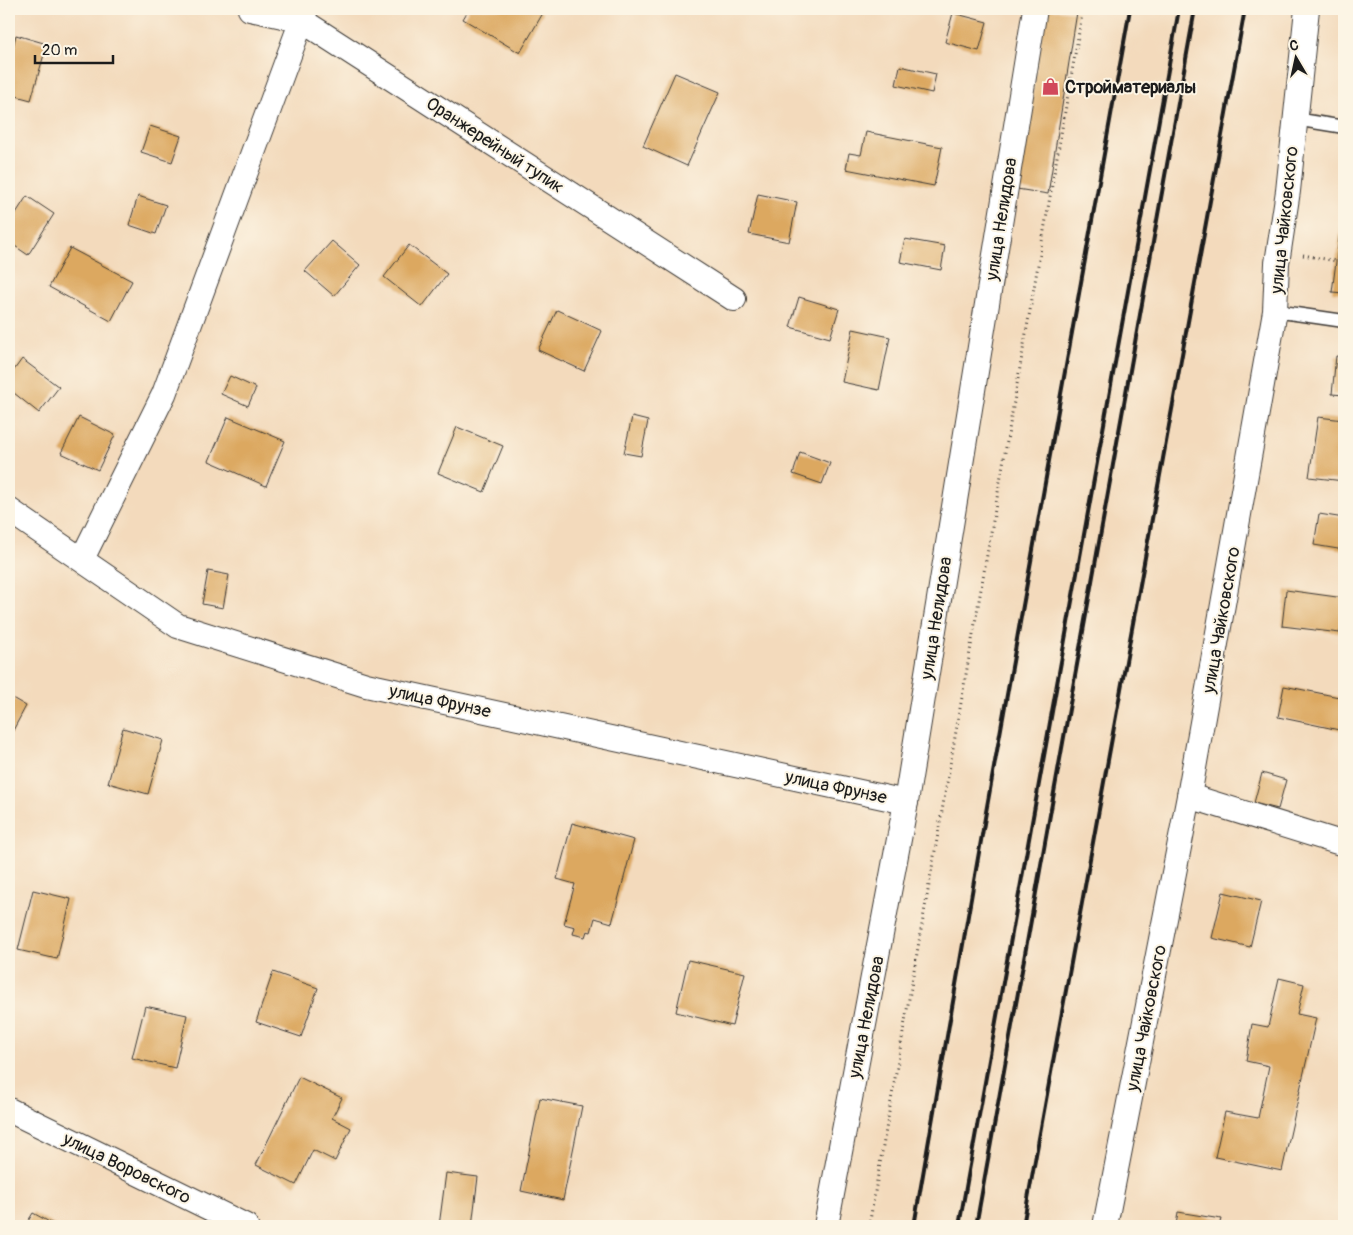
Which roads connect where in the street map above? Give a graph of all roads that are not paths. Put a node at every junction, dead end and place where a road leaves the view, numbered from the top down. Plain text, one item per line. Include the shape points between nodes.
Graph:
1 (250, 9) edge
2 (1035, 9) edge
3 (1307, 9) edge
4 (304, 15) edge
5 (1295, 119) junction
6 (1344, 127) edge
7 (734, 299) dead end
8 (1276, 312) junction
9 (1344, 321) edge
10 (9, 510) edge
11 (82, 560) junction
12 (1189, 796) junction
13 (906, 802) junction
14 (1344, 844) edge
15 (9, 1110) edge
16 (246, 1226) edge
17 (826, 1226) edge
18 (1105, 1226) edge

1 - 4 street, Оранжерейный тупик
2 - 13 street, улица Нелидова
3 - 5 street, улица Чайковского
4 - 7 street, Оранжерейный тупик
4 - 11 street via 164,394
5 - 6 lane
5 - 8 street, улица Чайковского
8 - 9 lane
8 - 12 street, улица Чайковского
10 - 11 street, улица Фрунзе
11 - 13 street, улица Фрунзе via 178,626 366,685
12 - 14 street
12 - 18 street, улица Чайковского
13 - 17 street, улица Нелидова
15 - 16 street, улица Воровского

